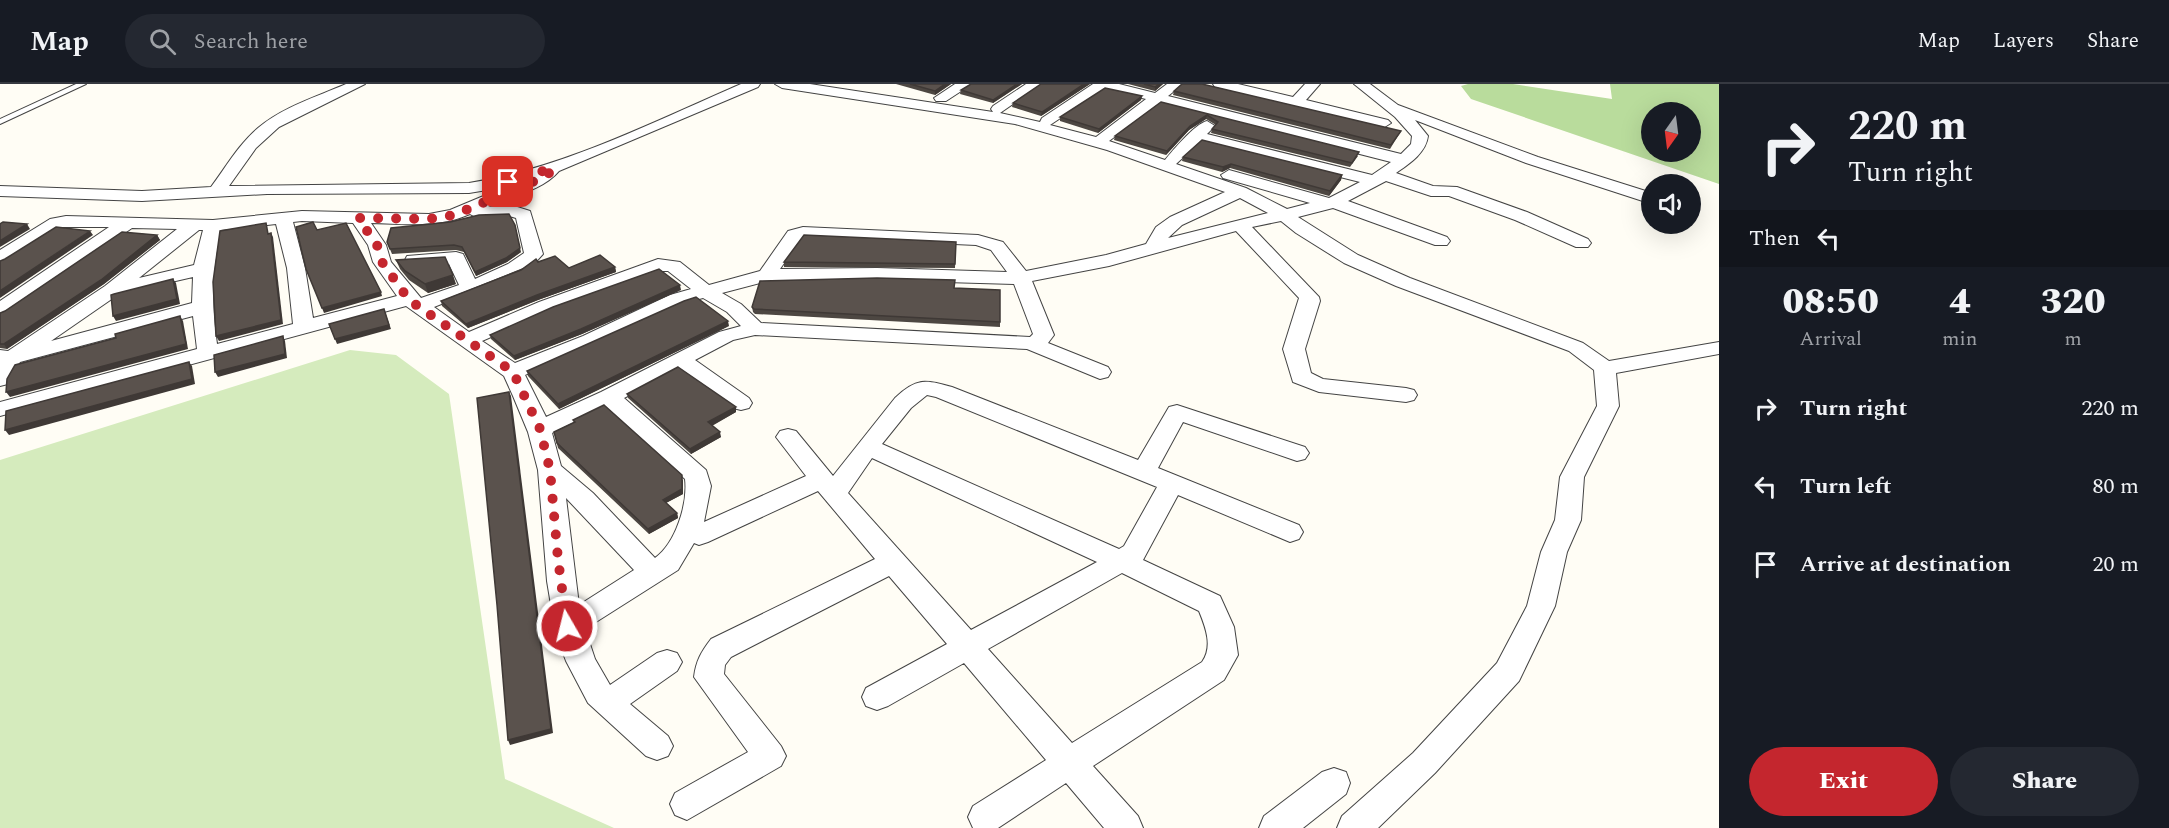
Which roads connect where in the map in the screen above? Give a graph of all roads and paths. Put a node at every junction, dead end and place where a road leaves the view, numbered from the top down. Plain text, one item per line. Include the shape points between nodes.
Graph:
1 (82, 84) edge
2 (358, 84) edge
3 (753, 84) edge
4 (782, 84) edge
5 (854, 84) edge
6 (965, 84) edge
7 (1035, 84) edge
8 (1102, 84) edge
9 (1176, 84) edge
10 (1221, 84) edge
11 (1313, 84) edge
12 (1360, 84) edge
13 (895, 87) edge
14 (941, 98) junction
15 (1158, 98) junction
16 (1296, 102) junction
17 (1392, 106) junction
18 (998, 109) junction
19 (1220, 114) junction
20 (1047, 121) junction
21 (0, 122) edge
22 (1383, 123) dead end
23 (1196, 136) junction
24 (1103, 138) junction
25 (1173, 160) junction
26 (1404, 160) junction
27 (553, 168) junction
28 (1380, 178) junction
29 (217, 190) junction
30 (0, 191) edge
31 (1240, 192) junction
32 (1641, 195) edge
33 (1331, 202) junction
34 (454, 215) junction
35 (1285, 215) junction
36 (283, 217) junction
37 (358, 218) junction
38 (129, 222) junction
39 (204, 224) junction
40 (1240, 225) junction
41 (1441, 241) dead end
42 (1582, 243) dead end
43 (1154, 247) junction
44 (0, 258) edge
45 (382, 262) junction
46 (203, 268) junction
47 (767, 275) junction
48 (1021, 278) junction
49 (469, 286) junction
50 (112, 290) junction
51 (706, 292) junction
52 (413, 303) junction
53 (202, 307) junction
54 (0, 310) edge
55 (304, 326) junction
56 (754, 329) junction
57 (467, 340) junction
58 (1030, 343) junction
59 (1719, 348) edge
60 (208, 352) junction
61 (6, 357) edge
62 (682, 361) junction
63 (1605, 368) junction
64 (513, 372) junction
65 (1100, 372) dead end
66 (0, 379) edge
67 (1406, 395) dead end
68 (609, 397) junction
69 (741, 403) dead end
70 (0, 409) edge
71 (540, 429) junction
72 (788, 437) dead end
73 (868, 447) junction
74 (1297, 453) dead end
75 (550, 470) junction
76 (1144, 471) junction
77 (1172, 483) junction
78 (828, 486) junction
79 (1290, 532) dead end
80 (699, 534) dead end
81 (1121, 561) junction
82 (893, 562) junction
83 (653, 573) junction
84 (567, 626) junction
85 (968, 646) junction
86 (667, 662) dead end
87 (877, 697) dead end
88 (609, 702) junction
89 (657, 746) dead end
90 (1068, 762) junction
91 (1334, 783) dead end
92 (687, 804) dead end
93 (985, 817) dead end
94 (1126, 828) edge
95 (1276, 828) edge
96 (1354, 828) edge

1 - 21 lane
2 - 29 street via 264,131
3 - 27 street
4 - 31 street via 1049,128
5 - 13 street
6 - 14 street
7 - 18 street
8 - 15 street
8 - 20 street
9 - 15 street
10 - 16 street
11 - 16 street
12 - 17 street
13 - 14 street
14 - 18 street
15 - 19 street
15 - 24 street
16 - 22 street
17 - 26 street via 1420,136 1419,144
17 - 32 street via 1532,160
18 - 20 street
19 - 23 street
19 - 26 street
20 - 24 street
23 - 25 street
23 - 28 street
24 - 25 street
25 - 33 street
26 - 28 street
27 - 29 street via 508,182 469,188
27 - 34 street via 537,180
28 - 33 street
28 - 42 street via 1431,191 1452,191
29 - 30 street via 142,196
31 - 35 street
31 - 43 street via 1176,221 1158,235
33 - 35 street
33 - 41 street
34 - 37 street via 429,219
34 - 49 street via 522,212 534,254 503,274
35 - 40 street
35 - 63 street via 1352,259 1576,347
36 - 37 street
36 - 39 street
36 - 55 street via 296,268
37 - 45 street via 377,245
38 - 39 street
38 - 44 street via 56,223
38 - 54 street
39 - 46 street
39 - 50 street
40 - 43 street
40 - 67 street via 1309,297 1294,349 1301,377 1319,385
43 - 48 street
45 - 49 street via 458,249
45 - 52 street
46 - 50 street
46 - 53 street
47 - 48 street
47 - 48 street via 794,236 816,232 978,240 997,246
47 - 51 street
48 - 58 street via 1044,335
49 - 52 street
50 - 61 street
51 - 56 street via 734,308
51 - 57 street via 673,266 651,266
51 - 64 street via 677,299
52 - 55 street
52 - 57 street
53 - 60 street
53 - 61 street
55 - 60 street
56 - 58 street
56 - 62 street via 726,336
57 - 64 street
58 - 65 street
59 - 63 street
60 - 70 street
61 - 66 street
62 - 68 street
62 - 69 street
63 - 96 street via 1608,406 1572,477 1568,520 1554,552 1541,606 1508,672 1424,763
64 - 71 street
68 - 71 street
68 - 83 street via 697,476 699,483 686,535 674,556
71 - 75 street
72 - 78 street
73 - 76 street via 912,394 920,388 931,388
73 - 78 street
73 - 81 street
74 - 76 street via 1177,412
75 - 83 street via 584,499
75 - 84 street
76 - 77 street
77 - 79 street
77 - 81 street via 1133,553
78 - 80 street
78 - 82 street
81 - 85 street
81 - 90 street via 1210,604 1220,627 1223,656 1213,672
82 - 85 street
82 - 92 street via 721,648 711,662 709,677 770,756
83 - 84 street
84 - 88 street via 595,688
85 - 87 street
85 - 90 street
86 - 88 street
88 - 89 street
90 - 93 street
90 - 94 street
91 - 95 street

